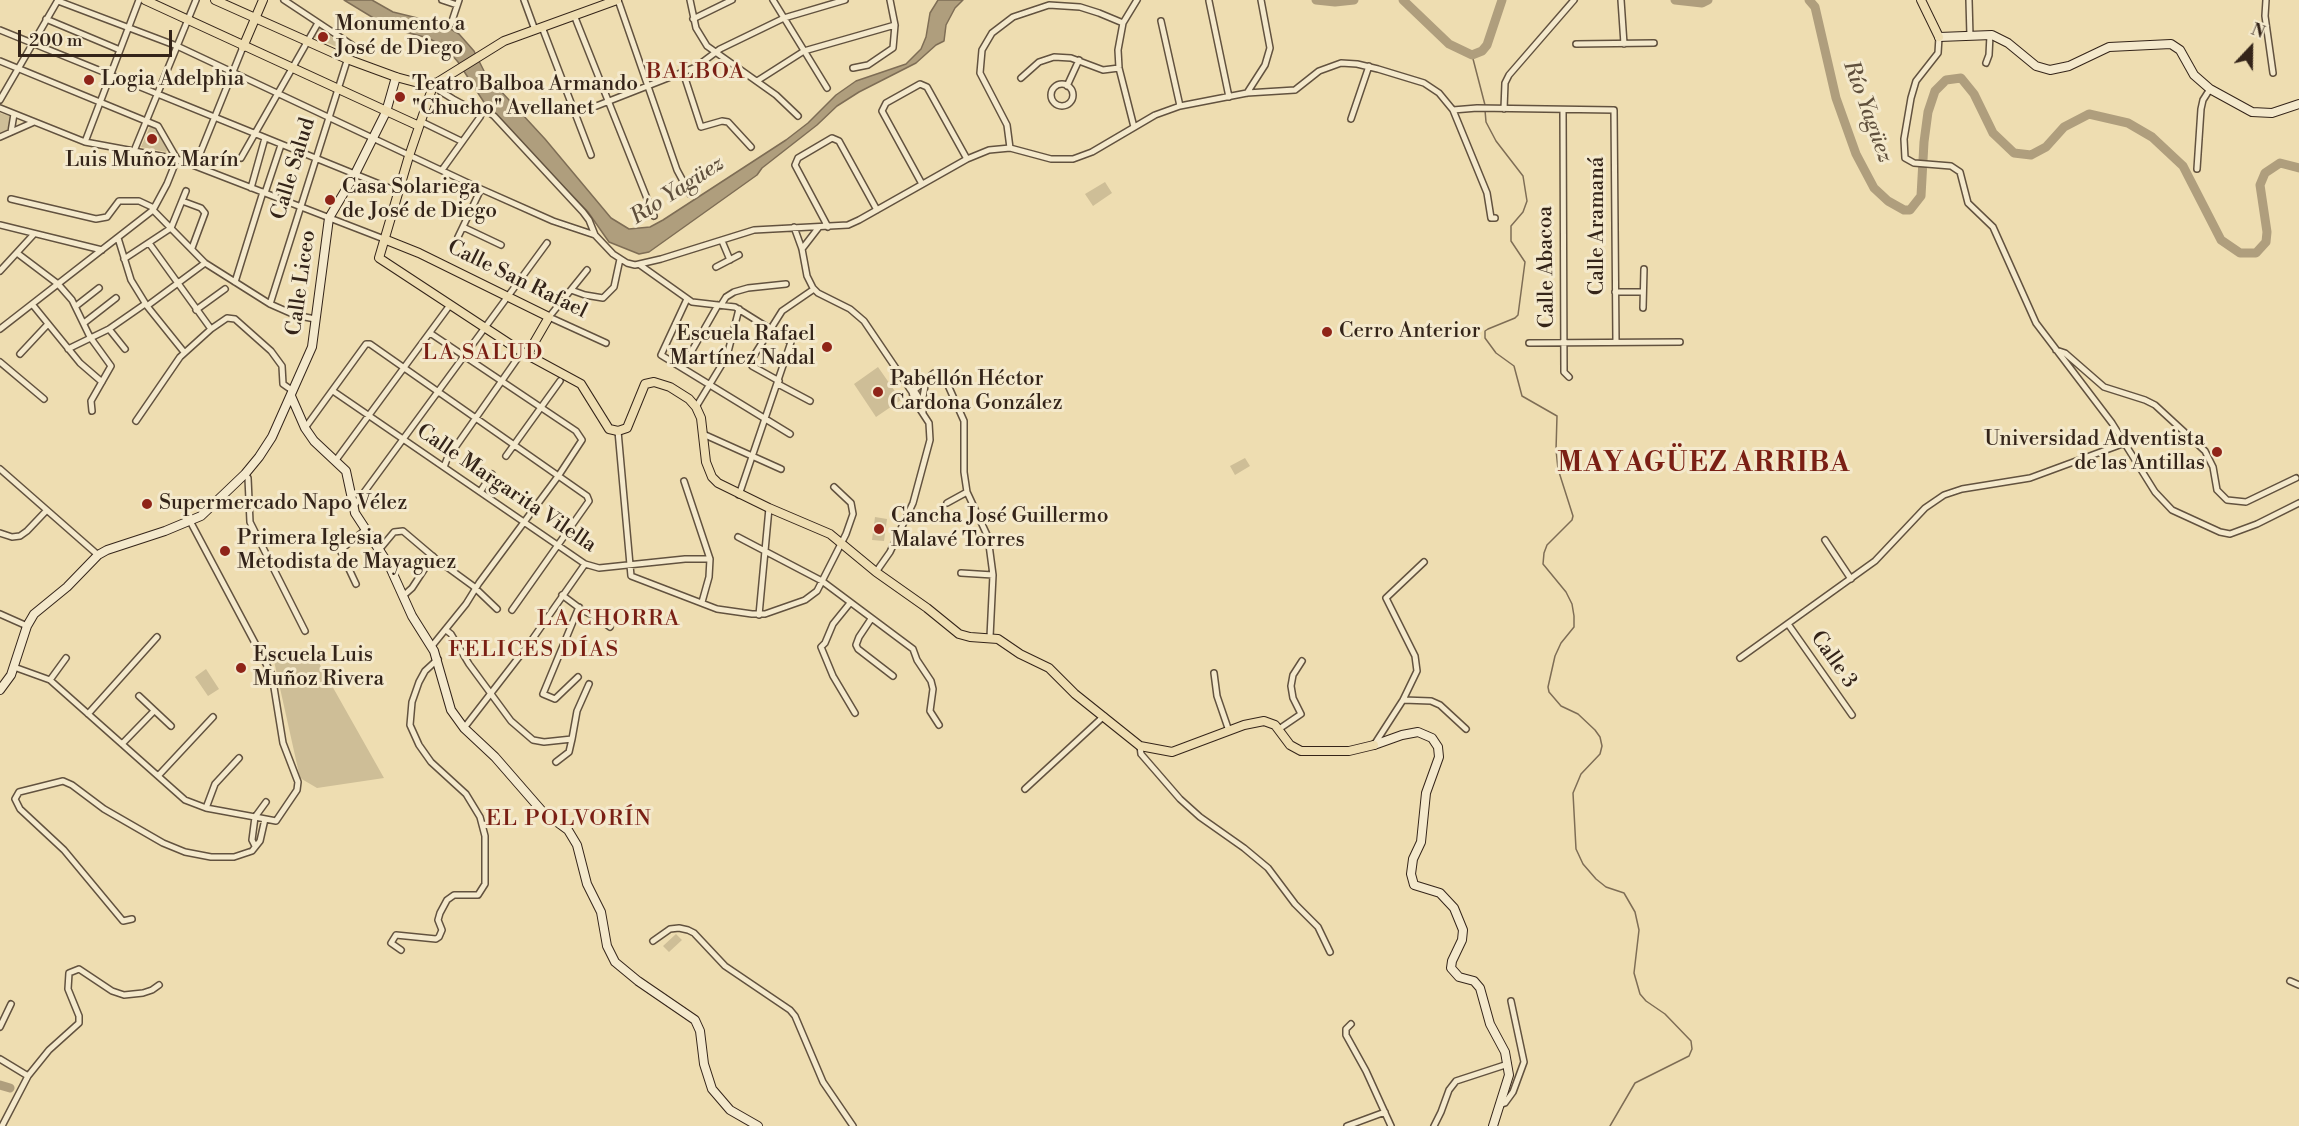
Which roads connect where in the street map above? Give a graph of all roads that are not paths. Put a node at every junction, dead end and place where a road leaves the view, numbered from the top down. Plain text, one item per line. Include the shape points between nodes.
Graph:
1 (50, 0) edge
2 (139, 0) edge
3 (145, 0) edge
4 (196, 0) edge
5 (215, 0) edge
6 (263, 0) edge
7 (284, 0) edge
8 (442, 0) edge
9 (524, 0) edge
10 (618, 0) edge
11 (690, 0) edge
12 (732, 0) edge
13 (773, 0) edge
14 (845, 0) edge
15 (890, 0) edge
16 (1137, 0) edge
17 (1261, 0) edge
18 (1574, 0) edge
19 (1621, 0) edge
20 (1921, 0) edge
21 (1969, 0) edge
22 (2266, 0) edge
23 (57, 1) edge
24 (1209, 2) edge
25 (458, 3) edge
26 (600, 3) edge
27 (574, 15) junction
28 (255, 18) junction
29 (784, 18) junction
30 (46, 19) junction
31 (693, 19) junction
32 (187, 21) junction
33 (1161, 21) dead end
34 (318, 23) junction
35 (451, 24) dead end
36 (1123, 24) junction
37 (895, 25) junction
38 (127, 28) junction
39 (538, 28) junction
40 (0, 30) edge
41 (1990, 35) junction
42 (1970, 36) junction
43 (1939, 37) junction
44 (306, 42) junction
45 (1654, 43) dead end
46 (1576, 44) dead end
47 (1624, 44) junction
48 (32, 45) junction
49 (177, 46) junction
50 (243, 47) junction
51 (120, 50) junction
52 (804, 51) junction
53 (715, 52) junction
54 (347, 60) junction
55 (1079, 60) junction
56 (0, 61) edge
57 (1986, 63) dead end
58 (1369, 66) junction
59 (18, 68) junction
60 (291, 68) junction
61 (1119, 68) junction
62 (853, 69) dead end
63 (683, 72) junction
64 (233, 73) junction
65 (2273, 73) dead end
66 (111, 76) junction
67 (396, 77) junction
68 (1021, 78) dead end
69 (758, 81) junction
70 (436, 83) junction
71 (648, 85) junction
72 (1067, 86) junction
73 (828, 88) dead end
74 (337, 89) junction
75 (2210, 89) junction
76 (277, 93) junction
77 (1247, 93) junction
78 (158, 94) junction
79 (1229, 96) junction
80 (0, 100) edge
81 (608, 101) junction
82 (101, 102) junction
83 (2299, 104) edge
84 (1180, 106) junction
85 (0, 108) edge
86 (1504, 109) junction
87 (483, 110) junction
88 (1453, 110) junction
89 (1563, 110) junction
90 (386, 111) junction
91 (14, 114) junction
92 (576, 114) junction
93 (798, 116) dead end
94 (328, 117) junction
95 (214, 118) junction
96 (1351, 119) dead end
97 (147, 120) junction
98 (34, 122) junction
99 (419, 124) junction
100 (1134, 127) junction
101 (11, 132) junction
102 (254, 134) junction
103 (0, 137) edge
104 (264, 138) junction
105 (373, 138) junction
106 (461, 141) junction
107 (86, 142) junction
108 (281, 144) junction
109 (751, 147) dead end
110 (1010, 148) junction
111 (134, 151) junction
112 (1554, 154) dead end
113 (1563, 154) junction
114 (591, 155) dead end
115 (409, 156) junction
116 (241, 158) dead end
117 (315, 158) junction
118 (177, 159) junction
119 (967, 159) junction
120 (195, 166) junction
121 (2197, 169) dead end
122 (442, 170) junction
123 (355, 174) junction
124 (922, 184) junction
125 (251, 188) junction
126 (481, 189) junction
127 (186, 191) dead end
128 (264, 192) junction
129 (399, 192) junction
130 (690, 194) dead end
131 (11, 199) dead end
132 (182, 201) junction
133 (300, 206) junction
134 (154, 209) junction
135 (877, 210) junction
136 (654, 216) dead end
137 (329, 218) junction
138 (1495, 218) dead end
139 (0, 225) edge
140 (463, 227) junction
141 (794, 227) junction
142 (819, 227) junction
143 (828, 227) junction
144 (171, 228) junction
145 (34, 234) junction
146 (595, 235) junction
147 (458, 237) dead end
148 (118, 238) junction
149 (384, 239) junction
150 (722, 241) junction
151 (149, 243) junction
152 (547, 243) dead end
153 (501, 245) dead end
154 (192, 248) junction
155 (802, 249) junction
156 (102, 250) junction
157 (17, 253) junction
158 (739, 255) dead end
159 (124, 259) junction
160 (620, 259) junction
161 (730, 260) junction
162 (205, 263) junction
163 (640, 265) junction
164 (716, 267) dead end
165 (1644, 269) dead end
166 (587, 270) dead end
167 (0, 271) edge
168 (235, 282) junction
169 (58, 284) junction
170 (177, 284) junction
171 (786, 284) dead end
172 (99, 288) dead end
173 (225, 289) dead end
174 (814, 289) junction
175 (571, 290) junction
176 (1615, 291) junction
177 (1643, 292) junction
178 (508, 296) junction
179 (116, 298) dead end
180 (687, 299) junction
181 (32, 304) junction
182 (270, 304) junction
183 (146, 305) junction
184 (450, 305) junction
185 (719, 305) junction
186 (76, 306) junction
187 (1643, 308) dead end
188 (739, 309) junction
189 (196, 310) junction
190 (549, 316) junction
191 (315, 319) junction
192 (84, 322) junction
193 (48, 324) junction
194 (484, 327) junction
195 (770, 328) junction
196 (0, 329) edge
197 (109, 329) junction
198 (210, 329) junction
199 (430, 333) junction
200 (90, 337) junction
201 (1616, 342) junction
202 (1680, 342) dead end
203 (606, 343) dead end
204 (1529, 343) dead end
205 (1565, 343) junction
206 (125, 348) dead end
207 (68, 349) junction
208 (2055, 349) junction
209 (184, 352) junction
210 (525, 353) junction
211 (20, 354) dead end
212 (464, 356) junction
213 (0, 362) edge
214 (682, 368) junction
215 (404, 369) junction
216 (1569, 377) dead end
217 (926, 379) junction
218 (503, 381) junction
219 (560, 381) dead end
220 (102, 382) junction
221 (779, 383) junction
222 (711, 385) junction
223 (333, 391) junction
224 (437, 391) junction
225 (912, 392) junction
226 (292, 394) junction
227 (44, 399) dead end
228 (810, 401) dead end
229 (922, 403) junction
230 (541, 407) junction
231 (696, 407) junction
232 (92, 411) dead end
233 (923, 412) junction
234 (369, 415) junction
235 (476, 418) junction
236 (766, 419) junction
237 (136, 421) dead end
238 (304, 428) junction
239 (618, 431) junction
240 (703, 434) junction
241 (790, 434) dead end
242 (402, 440) junction
243 (2125, 443) junction
244 (514, 445) junction
245 (506, 456) dead end
246 (753, 456) junction
247 (336, 460) junction
248 (444, 467) junction
249 (0, 469) edge
250 (781, 469) dead end
251 (245, 474) junction
252 (492, 474) dead end
253 (559, 475) junction
254 (2296, 478) dead end
255 (684, 481) dead end
256 (834, 487) dead end
257 (480, 492) junction
258 (967, 492) junction
259 (739, 495) junction
260 (946, 503) dead end
261 (2299, 503) edge
262 (352, 507) junction
263 (769, 508) junction
264 (46, 511) junction
265 (190, 521) junction
266 (525, 522) junction
267 (365, 530) junction
268 (0, 533) edge
269 (738, 537) dead end
270 (1825, 540) dead end
271 (840, 541) junction
272 (558, 545) junction
273 (379, 550) junction
274 (765, 550) junction
275 (98, 555) junction
276 (433, 556) junction
277 (710, 559) junction
278 (1424, 561) dead end
279 (585, 564) junction
280 (630, 565) junction
281 (876, 572) junction
282 (961, 573) dead end
283 (993, 575) junction
284 (1851, 579) junction
285 (822, 581) junction
286 (356, 584) dead end
287 (476, 588) junction
288 (562, 595) junction
289 (403, 596) junction
290 (702, 602) junction
291 (850, 603) junction
292 (579, 607) junction
293 (497, 609) dead end
294 (512, 610) dead end
295 (0, 614) edge
296 (759, 615) junction
297 (871, 619) junction
298 (1788, 624) junction
299 (27, 626) junction
300 (610, 627) dead end
301 (446, 630) junction
302 (305, 631) dead end
303 (157, 637) dead end
304 (990, 637) junction
305 (432, 646) junction
306 (66, 658) dead end
307 (438, 658) junction
308 (1740, 658) dead end
309 (1302, 661) dead end
310 (14, 667) junction
311 (1214, 673) dead end
312 (893, 676) dead end
313 (578, 677) dead end
314 (50, 680) junction
315 (589, 684) dead end
316 (0, 690) edge
317 (492, 694) junction
318 (139, 696) dead end
319 (1403, 700) junction
320 (154, 711) junction
321 (855, 713) dead end
322 (88, 714) junction
323 (1852, 715) dead end
324 (1104, 716) junction
325 (213, 717) dead end
326 (939, 725) dead end
327 (171, 726) dead end
328 (464, 728) junction
329 (1279, 729) junction
330 (1466, 729) dead end
331 (1229, 731) junction
332 (572, 739) junction
333 (122, 744) junction
334 (1374, 745) junction
335 (1140, 746) junction
336 (239, 758) dead end
337 (556, 762) dead end
338 (158, 776) junction
339 (1024, 789) dead end
340 (266, 802) dead end
341 (206, 808) junction
342 (255, 817) junction
343 (265, 819) junction
344 (255, 846) junction
345 (132, 919) dead end
346 (653, 941) dead end
347 (401, 950) dead end
348 (1330, 952) dead end
349 (2290, 981) dead end
350 (159, 985) dead end
351 (2299, 985) edge
352 (1511, 1001) dead end
353 (11, 1004) dead end
354 (1352, 1024) dead end
355 (0, 1027) edge
356 (0, 1059) edge
357 (1508, 1064) junction
358 (28, 1076) junction
359 (1498, 1106) junction
360 (1385, 1112) junction
361 (2, 1126) edge
362 (758, 1126) edge
363 (853, 1126) edge
364 (1347, 1126) edge
365 (1391, 1126) edge
366 (1434, 1126) edge
367 (1493, 1126) edge

1 - 23 street
2 - 38 street
3 - 32 main road
4 - 32 street
5 - 28 main road
6 - 28 main road
7 - 34 street
8 - 25 street
9 - 39 street
10 - 26 main road
10 - 71 street
11 - 31 street
12 - 31 street
13 - 29 street
14 - 29 street
15 - 37 street
16 - 36 street
17 - 77 street via 1270,48 1265,65
18 - 86 street via 1509,75
19 - 47 street
20 - 43 main road
21 - 42 street
22 - 65 street
23 - 30 street
23 - 38 street
24 - 79 street
25 - 35 street
26 - 27 main road
27 - 39 main road
27 - 81 street
28 - 44 main road
28 - 50 main road
29 - 52 street
29 - 53 street
30 - 48 street
30 - 51 street
31 - 53 street via 702,41
32 - 49 street
32 - 50 main road
33 - 84 street
34 - 44 street
34 - 54 street, Calle Salud via 352,45
36 - 61 street
36 - 110 street via 1080,8 1049,5 1013,17 992,33 982,50 980,73 1007,125
37 - 52 street
37 - 62 street via 893,48 868,65
38 - 49 street
38 - 51 street
39 - 70 main road via 504,41
39 - 92 street
40 - 48 street
41 - 42 street
41 - 57 street
41 - 75 street via 2008,42 2036,66 2050,70 2069,66 2109,47 2171,44
42 - 43 street
43 - 208 street via 1938,53 1916,81 1911,98 1905,158 1914,163 1951,166 1960,172 1968,203 1993,227 2036,323
44 - 54 main road
44 - 60 street
45 - 47 street
46 - 47 street
48 - 59 street
48 - 66 street
49 - 64 street
49 - 78 street
50 - 60 main road
50 - 64 street
51 - 66 street
52 - 69 street
52 - 73 street
53 - 63 street via 702,64
53 - 69 street
54 - 67 main road
54 - 74 street, Calle Salud
55 - 61 street via 1103,70
55 - 68 street via 1047,59 1032,66
55 - 72 street
56 - 59 street
58 - 77 street via 1334,64 1295,90
58 - 88 street via 1433,88
58 - 96 street
59 - 80 street
59 - 82 street
60 - 74 main road
60 - 76 street
61 - 100 street
63 - 71 street
63 - 109 street via 701,127 728,122
64 - 76 street
64 - 95 street
66 - 78 street
66 - 82 street
67 - 70 main road via 426,85
67 - 90 street, Calle Liceo
69 - 93 street
70 - 87 street via 440,91 453,99
70 - 99 main road
71 - 81 street
71 - 130 street via 677,170
72 - 72 street via 1053,89 1054,104 1069,104 1073,94
74 - 90 main road
74 - 94 street, Calle Salud
75 - 83 street via 2252,112 2272,113
75 - 121 street via 2201,109
76 - 94 street
76 - 102 street
77 - 79 street
78 - 95 street
78 - 97 street
79 - 84 street
81 - 92 street
81 - 136 street
82 - 97 street
82 - 107 street
84 - 100 street
85 - 91 street, Calle San Rafael
86 - 88 street
86 - 89 street
87 - 106 street
87 - 146 street via 494,116 583,212
88 - 138 street via 1487,193 1491,218
89 - 113 street, Calle Abacoa
89 - 176 street, Calle Aramaná via 1614,110
90 - 99 main road
90 - 105 street, Calle Liceo
91 - 98 street, Calle San Rafael
91 - 101 street
92 - 114 street
94 - 105 street
94 - 117 street, Calle Salud
95 - 102 street
95 - 120 street
97 - 111 street
97 - 118 street via 161,129
98 - 101 street
98 - 107 street, Calle San Rafael
99 - 106 street
99 - 115 main road
100 - 110 street via 1073,159 1051,159
101 - 103 street
102 - 104 street
102 - 116 street
104 - 108 street
104 - 125 street
105 - 115 street
105 - 123 street, Calle Liceo
106 - 122 street
107 - 111 street, Calle San Rafael
108 - 117 street
108 - 128 street
110 - 119 street via 997,148
111 - 118 street, Calle San Rafael
112 - 113 street
113 - 205 street, Calle Abacoa
115 - 122 street
115 - 129 main road
117 - 123 street
117 - 133 street, Calle Salud
118 - 120 street, Calle San Rafael
118 - 134 street
119 - 124 street
119 - 124 street via 927,87 920,84 886,103 882,111
120 - 125 street, Calle San Rafael
122 - 126 street
123 - 129 street
123 - 137 street, Calle Liceo
124 - 135 street
125 - 128 street, Calle San Rafael
126 - 140 street
126 - 146 street
127 - 132 street
128 - 133 street, Calle San Rafael
128 - 168 street
129 - 149 main road
131 - 134 street via 96,219 107,217 119,201 139,201
132 - 144 street
132 - 154 street via 205,213
133 - 137 street, Calle San Rafael
133 - 182 street, Calle Salud
134 - 144 street
134 - 148 street
135 - 143 street via 848,225
135 - 143 street via 839,141 832,138 798,158 795,165
137 - 149 street, Calle San Rafael
137 - 191 street, Calle Liceo
139 - 145 street
140 - 147 street
140 - 153 street
141 - 142 street
141 - 150 street via 753,230
141 - 155 street
142 - 143 street
142 - 155 street
144 - 151 street
144 - 154 street
145 - 156 street
145 - 157 street
146 - 160 street
148 - 156 street
148 - 159 street
149 - 178 main road, Calle San Rafael
149 - 184 main road via 380,258
150 - 161 street
150 - 163 street
151 - 159 street
151 - 170 street
152 - 178 street
154 - 162 street
155 - 174 street
156 - 169 street
157 - 167 street
157 - 169 street
158 - 161 street
159 - 183 street via 130,280
160 - 163 street
160 - 175 street via 614,287 603,298
161 - 164 street
162 - 168 street
162 - 170 street
163 - 180 street
165 - 177 street
166 - 175 street
168 - 182 street
169 - 181 street
169 - 186 street
170 - 183 street
170 - 189 street
171 - 185 street via 734,292
172 - 186 street
173 - 189 street
174 - 195 street via 785,308
174 - 225 street via 856,314
175 - 190 street
176 - 177 street
176 - 201 street, Calle Aramaná
177 - 187 street
178 - 190 main road, Calle San Rafael
178 - 194 street
179 - 192 street
180 - 185 street
180 - 214 street via 661,355
181 - 193 street
181 - 196 street
182 - 191 street
183 - 197 street
183 - 209 street
184 - 194 main road
184 - 199 street
185 - 188 street
185 - 214 street
186 - 192 street
188 - 195 street
188 - 222 street via 727,356
189 - 198 street
190 - 203 street, Calle San Rafael
190 - 210 main road
191 - 226 street, Calle Liceo via 312,347
192 - 200 street
193 - 207 street
193 - 211 street
194 - 210 main road
194 - 212 street
195 - 221 street via 792,345
195 - 221 street via 750,362
197 - 200 street
197 - 206 street
198 - 209 street
198 - 226 street via 228,318 236,319 275,355 282,366 283,384
199 - 212 street
199 - 215 street
200 - 207 street
200 - 220 street via 112,368
201 - 202 street
201 - 205 street
204 - 205 street
205 - 216 street, Calle Abacoa via 1564,372
207 - 220 street
208 - 243 street
208 - 254 street via 2104,387 2155,405 2205,451 2217,490 2227,500 2246,502
209 - 237 street
210 - 218 street
210 - 239 main road via 581,384 607,426
212 - 218 street
212 - 224 street
213 - 227 street
214 - 222 street
215 - 223 street via 366,344
215 - 224 street
215 - 234 street
217 - 225 street
217 - 229 street
217 - 258 street via 934,373 943,374 964,421 963,472
218 - 230 street
218 - 235 street
219 - 230 street
220 - 232 street via 91,401
221 - 228 street
221 - 236 street
222 - 231 street
222 - 236 street
223 - 234 street, Calle Margarita Vilella
223 - 238 street
224 - 235 street
224 - 242 street
225 - 229 street
225 - 233 street
226 - 238 street
226 - 251 street, Calle Liceo via 268,443
229 - 233 street
230 - 244 street
230 - 253 street via 580,434 581,443
231 - 239 main road via 670,387 654,382 645,384 628,426
231 - 240 main road
233 - 281 street via 930,434 917,493 890,552
234 - 242 street, Calle Margarita Vilella
234 - 247 street
235 - 244 street
235 - 248 street
236 - 241 street
236 - 246 street
238 - 247 street
239 - 280 street
240 - 246 street
240 - 259 main road via 711,477
242 - 248 street, Calle Margarita Vilella
242 - 262 street
243 - 261 street via 2167,506 2225,534 2237,533
243 - 284 street via 2030,478 1944,495 1925,508 1875,561
244 - 245 street
244 - 253 street
246 - 250 street
246 - 259 street
247 - 262 street via 346,471
248 - 257 street, Calle Margarita Vilella
249 - 264 street
251 - 265 street, Calle Liceo via 207,512
251 - 302 street via 250,522
252 - 257 street
253 - 266 street
253 - 272 street via 587,495 589,501
255 - 277 street
256 - 271 street via 853,510
257 - 266 street, Calle Margarita Vilella
258 - 260 street
258 - 283 street via 988,537
259 - 263 main road
262 - 267 street
263 - 271 main road
263 - 274 street
264 - 268 street via 20,536
264 - 275 street
265 - 275 street, Calle Liceo
265 - 343 street via 272,675 284,744 298,786 276,821
266 - 272 street, Calle Margarita Vilella
266 - 287 street
267 - 273 street
267 - 286 street via 341,552
269 - 274 street
270 - 284 street
271 - 281 main road
271 - 285 street
272 - 279 street, Calle Margarita Vilella
272 - 294 street
273 - 276 street via 396,531 403,531
273 - 289 street
274 - 285 street
274 - 296 street
275 - 299 street via 34,614
276 - 287 street
276 - 289 street
277 - 280 street, Calle Margarita Vilella
277 - 290 street
278 - 319 street via 1386,598 1417,665
279 - 280 street, Calle Margarita Vilella via 599,568
279 - 288 street
280 - 290 street via 631,576
281 - 304 main road via 959,634
282 - 283 street
283 - 304 street
284 - 298 street
285 - 291 street
285 - 296 street via 810,597
287 - 293 street
287 - 301 street
288 - 292 street
288 - 317 street
289 - 305 street
290 - 296 street
291 - 297 street
291 - 321 street via 821,647
292 - 300 street
292 - 313 street via 543,692 555,699
295 - 299 street
297 - 312 street via 856,645
297 - 326 street via 915,652 931,681 930,711
298 - 308 street
298 - 323 street, Calle 3
299 - 310 street
301 - 305 street
301 - 317 street
303 - 322 street
304 - 324 main road via 1055,672 1075,694
305 - 307 street
306 - 314 street
307 - 328 street via 448,704
307 - 347 street via 419,682 410,725 425,754 466,794 480,817 485,836 485,884 478,896 454,895 447,900 438,920 442,930 436,939 396,934 391,942
309 - 329 street via 1291,686 1301,714
310 - 314 street
310 - 316 street
311 - 331 street via 1216,696
314 - 322 street
315 - 332 street via 575,718
317 - 328 street
317 - 332 street via 515,726 530,739
318 - 320 street
319 - 330 street via 1440,705
319 - 334 street
320 - 327 street
320 - 333 street
322 - 333 street
324 - 335 main road
324 - 339 street
325 - 338 street
328 - 362 street via 542,811 568,830 601,912 607,946 615,962 695,1020 712,1089 730,1110
329 - 331 main road via 1264,721
329 - 334 main road via 1290,745 1301,751 1349,751
331 - 335 main road via 1172,752
332 - 337 street via 569,752
333 - 338 street
334 - 357 street via 1415,732 1428,735 1438,747 1439,757 1426,793 1421,842 1413,859 1414,885 1440,893 1454,908 1464,930 1451,968 1480,988 1490,1024
335 - 348 street via 1141,754 1180,799 1268,868 1318,927
336 - 341 street via 215,784
338 - 341 street via 185,800
340 - 342 street
341 - 342 street
342 - 343 street
342 - 344 street
343 - 344 street
344 - 345 street via 234,857 197,855 163,843 68,783 19,792 15,799 20,809 64,850 123,921
346 - 363 street via 670,929 694,933 724,966 790,1010 823,1082
349 - 351 street
350 - 358 street via 136,995 117,993 79,969 72,970 68,989 79,1023
352 - 359 street via 1524,1062 1513,1092
353 - 355 street
354 - 360 street via 1346,1035
356 - 358 street
357 - 359 street via 1509,1075
357 - 366 street via 1456,1082
358 - 361 street
359 - 367 street
360 - 364 street
360 - 365 street

